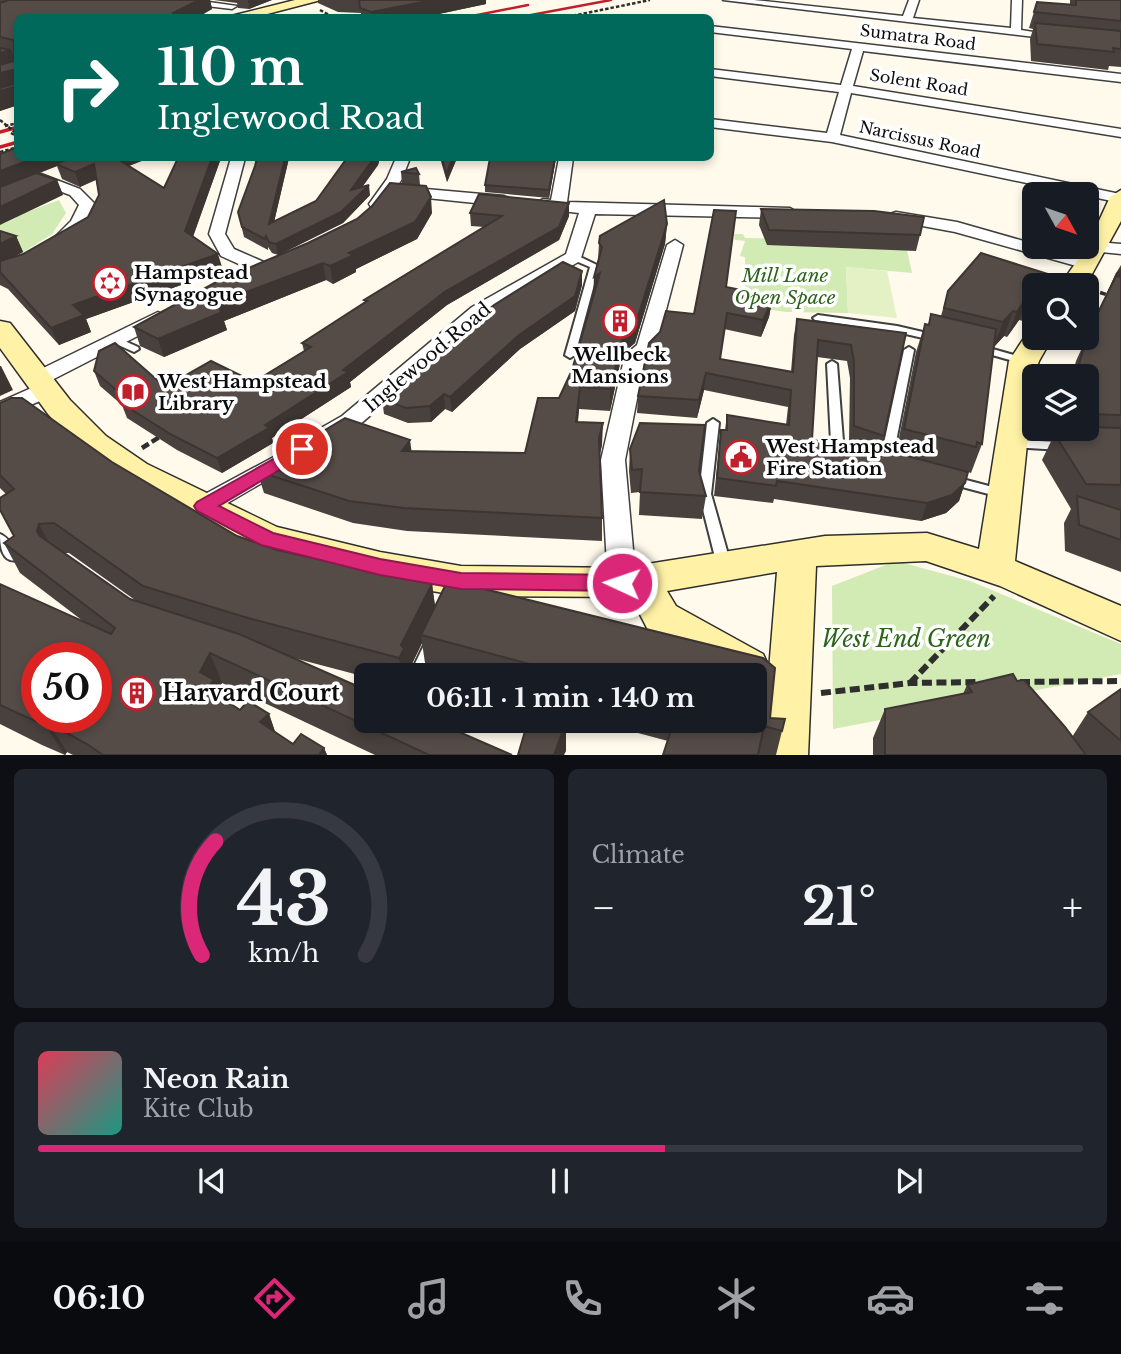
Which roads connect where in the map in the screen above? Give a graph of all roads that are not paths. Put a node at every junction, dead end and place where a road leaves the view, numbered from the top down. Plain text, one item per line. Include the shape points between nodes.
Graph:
1 (160, 0) edge
2 (314, 0) edge
3 (728, 0) edge
4 (914, 0) edge
5 (1017, 0) edge
6 (748, 1) edge
7 (235, 8) edge
8 (907, 20) junction
9 (714, 30) edge
10 (1016, 32) junction
11 (1068, 38) edge
12 (858, 48) junction
13 (714, 72) edge
14 (1121, 78) edge
15 (848, 89) junction
16 (714, 123) edge
17 (1121, 133) edge
18 (832, 138) junction
19 (237, 161) edge
20 (402, 161) edge
21 (566, 161) edge
22 (61, 171) edge
23 (387, 191) junction
24 (1120, 198) edge
25 (558, 206) junction
26 (588, 209) junction
27 (810, 213) edge
28 (878, 216) edge
29 (366, 218) edge
30 (675, 245) dead end
31 (42, 251) edge
32 (1102, 254) edge
33 (573, 257) junction
34 (1084, 273) edge
35 (241, 281) edge
36 (177, 308) edge
37 (818, 318) dead end
38 (0, 329) edge
39 (951, 342) edge
40 (964, 345) edge
41 (1022, 349) edge
42 (909, 350) dead end
43 (1031, 350) edge
44 (570, 355) dead end
45 (832, 364) dead end
46 (42, 384) junction
47 (0, 411) edge
48 (713, 423) dead end
49 (1012, 444) junction
50 (1071, 447) edge
51 (935, 475) edge
52 (1006, 495) junction
53 (203, 506) junction
54 (0, 539) edge
55 (797, 556) junction
56 (19, 563) edge
57 (724, 568) junction
58 (1004, 571) junction
59 (632, 582) junction
60 (1121, 624) edge
61 (439, 629) edge
62 (422, 663) edge
63 (791, 696) junction
64 (785, 755) edge

1 - 7 street
2 - 7 main road
3 - 6 street
4 - 8 street
5 - 10 street
6 - 8 street
8 - 10 street
9 - 12 street, Sumatra Road
10 - 11 street
12 - 14 street, Sumatra Road
12 - 15 street
13 - 15 street, Solent Road
15 - 17 street, Solent Road
15 - 18 street
16 - 18 street, Narcissus Road
18 - 24 street, Narcissus Road
19 - 35 street via 217,234 228,252 273,268
20 - 23 street
21 - 25 street
22 - 31 street via 35,182 75,192 87,204 69,234
23 - 25 street
23 - 29 street
24 - 32 main road
25 - 26 street
26 - 27 street
26 - 33 street
28 - 32 street
30 - 59 street via 646,348 635,355 613,460
32 - 34 main road
33 - 44 lane via 595,266
33 - 53 street, Inglewood Road via 479,311 350,421
36 - 46 street via 126,345
37 - 39 lane
38 - 46 main road
40 - 41 lane
42 - 45 lane via 879,460 848,452 837,442
43 - 49 main road
46 - 47 street
46 - 53 main road via 94,444
48 - 57 lane via 705,494
49 - 50 lane
49 - 52 main road
51 - 52 lane
52 - 58 main road
53 - 59 main road via 268,540 459,587
54 - 56 lane
55 - 57 main road
55 - 58 main road via 825,550 927,547
55 - 63 main road
57 - 59 main road
58 - 60 main road
59 - 63 main road via 663,618 726,651
61 - 62 lane
63 - 64 main road

